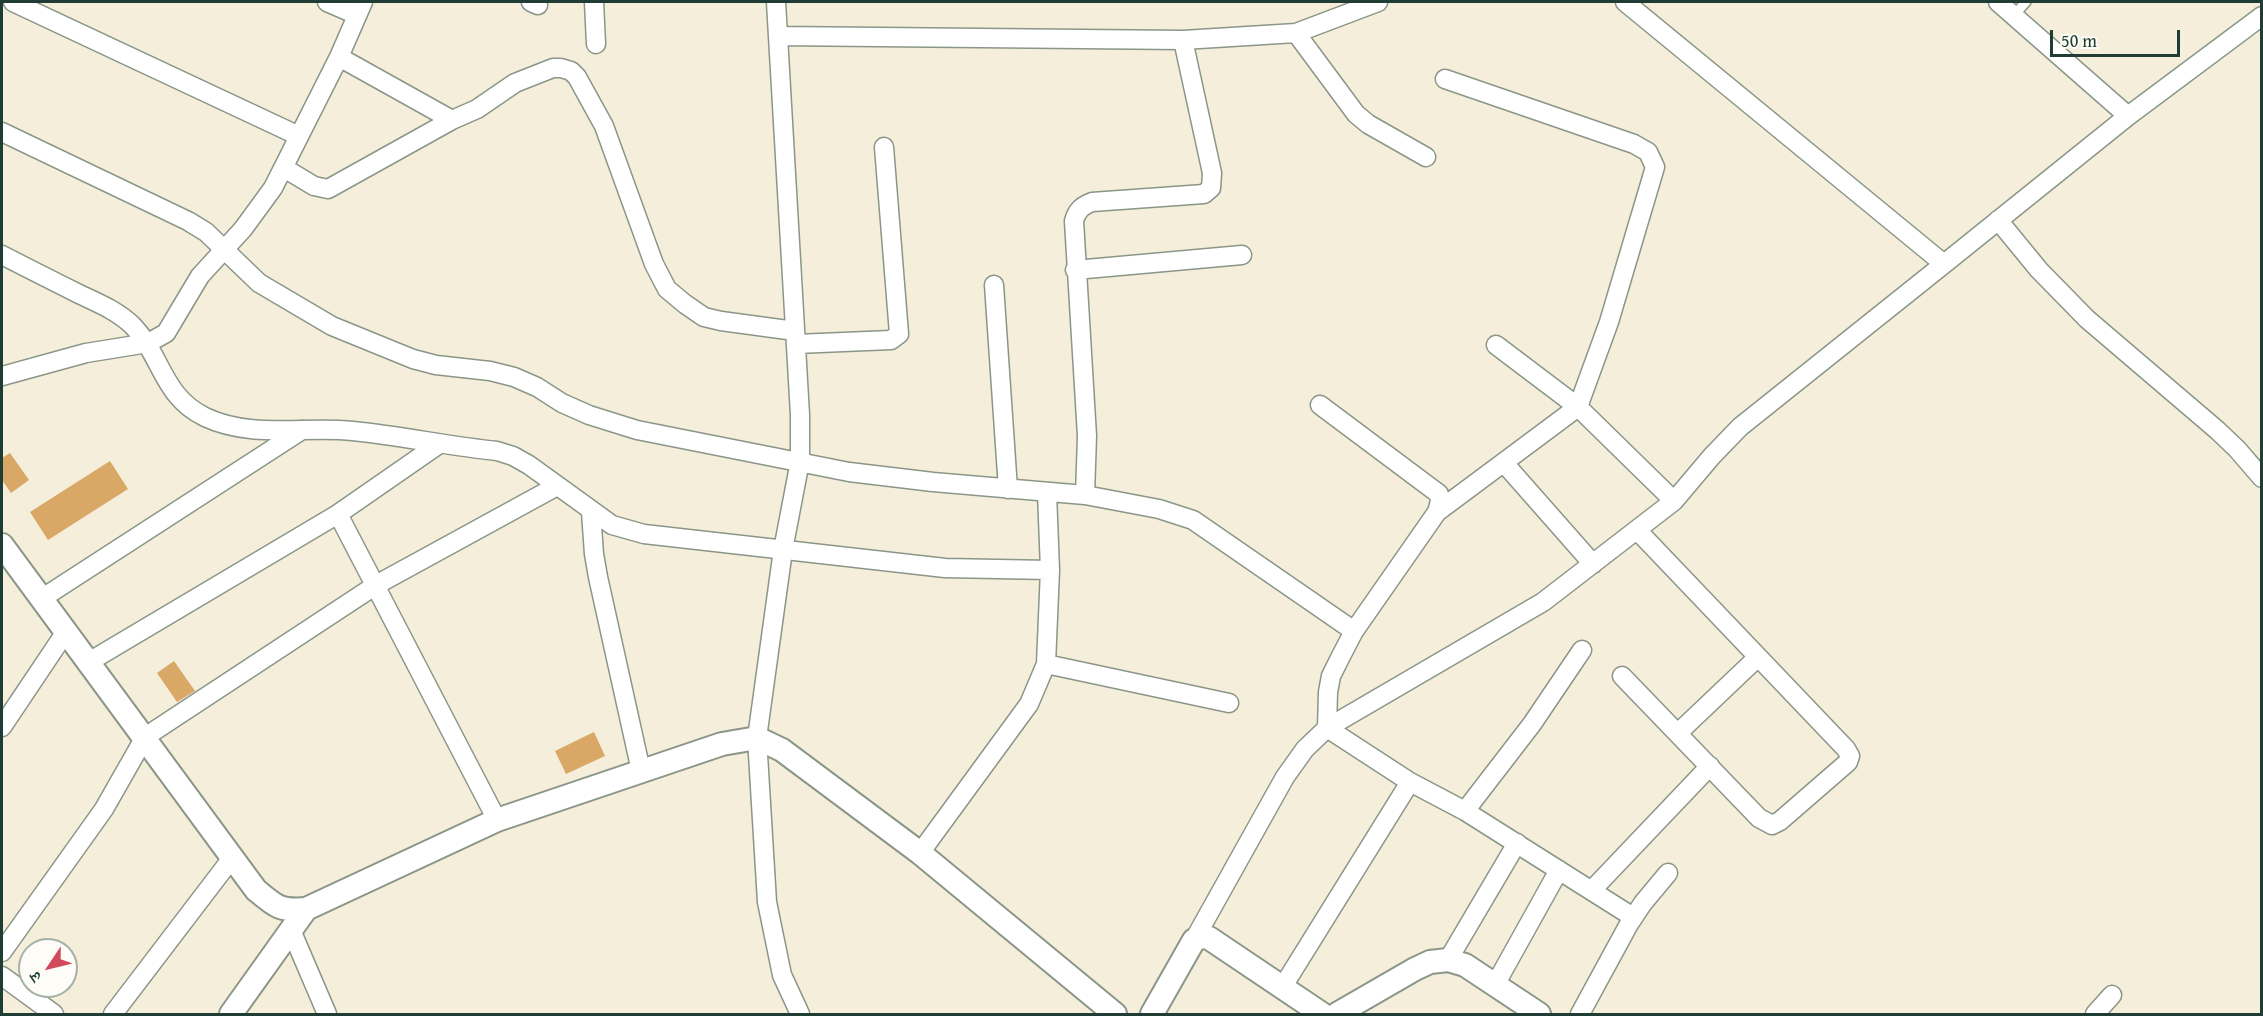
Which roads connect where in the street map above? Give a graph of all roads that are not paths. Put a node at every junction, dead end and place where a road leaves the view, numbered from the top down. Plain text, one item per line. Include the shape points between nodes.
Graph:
1 (14, 2) edge
2 (327, 2) edge
3 (594, 2) edge
4 (776, 2) edge
5 (1378, 2) edge
6 (1625, 2) edge
7 (1998, 2) edge
8 (360, 8) edge
9 (2020, 8) edge
10 (2262, 16) edge
11 (1296, 33) junction
12 (778, 36) junction
13 (1183, 40) junction
14 (596, 44) dead end
15 (339, 57) junction
16 (1445, 79) dead end
17 (2128, 117) junction
18 (452, 120) junction
19 (2, 132) edge
20 (299, 136) junction
21 (884, 147) dead end
22 (1426, 157) dead end
23 (284, 168) junction
24 (1998, 220) junction
25 (224, 249) junction
26 (2, 255) edge
27 (1242, 255) dead end
28 (1944, 264) junction
29 (1075, 270) junction
30 (994, 285) dead end
31 (795, 338) junction
32 (148, 343) junction
33 (1496, 345) dead end
34 (2, 376) edge
35 (1320, 405) dead end
36 (1578, 407) junction
37 (304, 429) junction
38 (439, 444) junction
39 (800, 461) junction
40 (1504, 463) junction
41 (2262, 478) edge
42 (557, 486) junction
43 (1008, 489) junction
44 (1047, 493) junction
45 (1085, 495) junction
46 (1674, 501) junction
47 (591, 512) junction
48 (1437, 512) junction
49 (338, 514) junction
50 (1637, 530) junction
51 (2, 545) edge
52 (783, 550) junction
53 (1593, 564) junction
54 (1050, 570) junction
55 (376, 585) junction
56 (41, 600) junction
57 (1354, 631) junction
58 (65, 633) junction
59 (1581, 650) dead end
60 (1758, 657) junction
61 (87, 663) junction
62 (1046, 664) junction
63 (1622, 676) dead end
64 (1229, 703) dead end
65 (2, 727) edge
66 (1327, 728) junction
67 (1679, 732) junction
68 (145, 737) junction
69 (757, 738) junction
70 (1710, 766) junction
71 (641, 771) junction
72 (1410, 782) junction
73 (1466, 810) junction
74 (497, 820) junction
75 (1517, 843) junction
76 (920, 853) junction
77 (232, 858) junction
78 (1559, 870) junction
79 (1668, 873) dead end
80 (1592, 890) junction
81 (306, 909) junction
82 (1634, 917) junction
83 (291, 930) junction
84 (1194, 940) junction
85 (2, 952) edge
86 (1448, 960) junction
87 (2, 976) edge
88 (1495, 986) junction
89 (1282, 988) junction
90 (2112, 995) dead end
91 (54, 1014) edge
92 (113, 1014) edge
93 (231, 1014) edge
94 (327, 1014) edge
95 (800, 1014) edge
96 (1115, 1014) edge
97 (1152, 1014) edge
98 (1322, 1014) edge
99 (1337, 1014) edge
100 (1539, 1014) edge
101 (1580, 1014) edge
102 (2095, 1014) edge

1 - 20 street
2 - 8 street
3 - 14 street
4 - 12 street
5 - 11 street
6 - 28 street
7 - 9 street
8 - 15 street
9 - 17 street
10 - 17 street
11 - 13 street
11 - 22 street via 1356,114
12 - 13 street
12 - 31 street
13 - 29 street via 1212,173 1211,188 1204,194 1092,202 1082,206 1074,221
15 - 18 street
15 - 20 street
16 - 36 street via 1634,144 1652,159 1655,168 1609,322
17 - 24 street
18 - 23 street via 328,189 314,186
18 - 31 street via 477,109 515,83 553,69 571,71 604,126 654,264 667,289 705,316
19 - 25 street via 188,221
20 - 23 street
21 - 31 street via 899,334 891,340
23 - 25 street via 261,206
24 - 28 street
24 - 41 street via 2087,319 2217,430
25 - 32 street via 200,276 171,328
25 - 39 street via 259,283 295,306 332,326 413,359 514,377 589,415 637,430
26 - 32 street via 121,315
27 - 29 street
28 - 46 street via 1740,427
29 - 45 street via 1087,436
30 - 43 street
31 - 39 street
32 - 34 street via 86,353
32 - 37 street via 173,390 204,416 249,430
33 - 36 street
35 - 48 street via 1439,494
36 - 40 street
36 - 46 street
37 - 38 street via 354,431
37 - 56 street
38 - 42 street via 513,456
38 - 49 street
39 - 43 street via 849,472
39 - 52 street
40 - 48 street
40 - 53 street
42 - 47 street
42 - 55 street
43 - 44 street
44 - 45 street
44 - 54 street
45 - 57 street via 1160,508 1193,520
46 - 50 street
47 - 52 street via 612,525 644,534
47 - 71 street via 598,577
48 - 57 street
49 - 55 street
49 - 61 street
50 - 53 street
50 - 60 street
51 - 56 street
52 - 54 street via 945,568
52 - 69 street
53 - 66 street via 1543,602
54 - 62 street
55 - 68 street
55 - 74 street
56 - 58 street
57 - 66 street via 1331,676
58 - 61 street
58 - 65 street
59 - 73 street via 1532,724
60 - 67 street
60 - 70 street via 1846,750 1848,762 1772,825 1759,818
61 - 68 street
62 - 64 street
62 - 76 street via 1029,704
63 - 67 street
66 - 72 street
66 - 84 street via 1305,748 1285,777
67 - 70 street
68 - 77 street
68 - 85 street via 104,809
69 - 71 street via 722,744
69 - 76 street via 782,750
69 - 95 street via 767,902 782,975
70 - 80 street
71 - 74 street
72 - 73 street
72 - 89 street
73 - 75 street
74 - 81 street
75 - 78 street
75 - 86 street
76 - 96 street
77 - 81 street via 271,903 286,910
77 - 92 street
78 - 80 street
78 - 88 street
79 - 82 street
80 - 82 street
81 - 83 street
82 - 101 street
83 - 93 street
83 - 94 street
84 - 89 street via 1209,939
84 - 97 street
86 - 88 street via 1464,965
86 - 99 street via 1415,969
87 - 91 street
88 - 100 street
89 - 98 street
90 - 102 street

